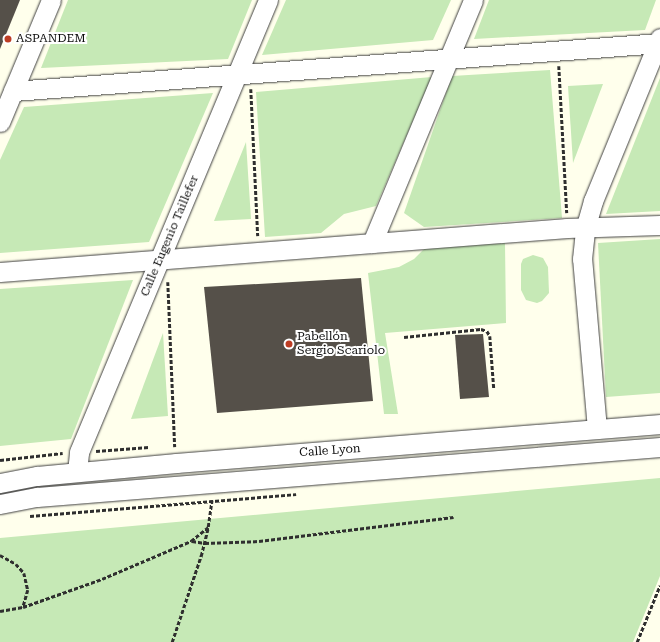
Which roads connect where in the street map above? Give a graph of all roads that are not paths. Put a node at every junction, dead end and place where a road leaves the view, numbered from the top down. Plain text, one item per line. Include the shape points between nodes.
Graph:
1 (51, 0) edge
2 (268, 0) edge
3 (473, 0) edge
4 (659, 42) edge
5 (450, 58) junction
6 (244, 73) junction
7 (13, 91) junction
8 (0, 122) edge
9 (660, 225) edge
10 (576, 228) junction
11 (372, 243) junction
12 (164, 258) junction
13 (0, 272) edge
14 (660, 424) edge
15 (597, 429) junction
16 (660, 447) edge
17 (77, 472) junction
18 (0, 483) edge
19 (0, 504) edge

1 - 7 street
2 - 6 street, Calle Eugenio Taillefer
3 - 5 street
4 - 5 street
4 - 10 street via 593,201
5 - 6 street
5 - 11 street
6 - 7 street
6 - 12 street, Calle Eugenio Taillefer
7 - 8 street
9 - 10 street
10 - 11 street
10 - 15 street via 582,259
11 - 12 street
12 - 13 street
12 - 17 street, Calle Eugenio Taillefer via 79,452
14 - 15 street, Calle Lyon
15 - 17 street, Calle Lyon
16 - 19 street, Calle Lyon via 37,497
17 - 18 street, Calle Lyon

